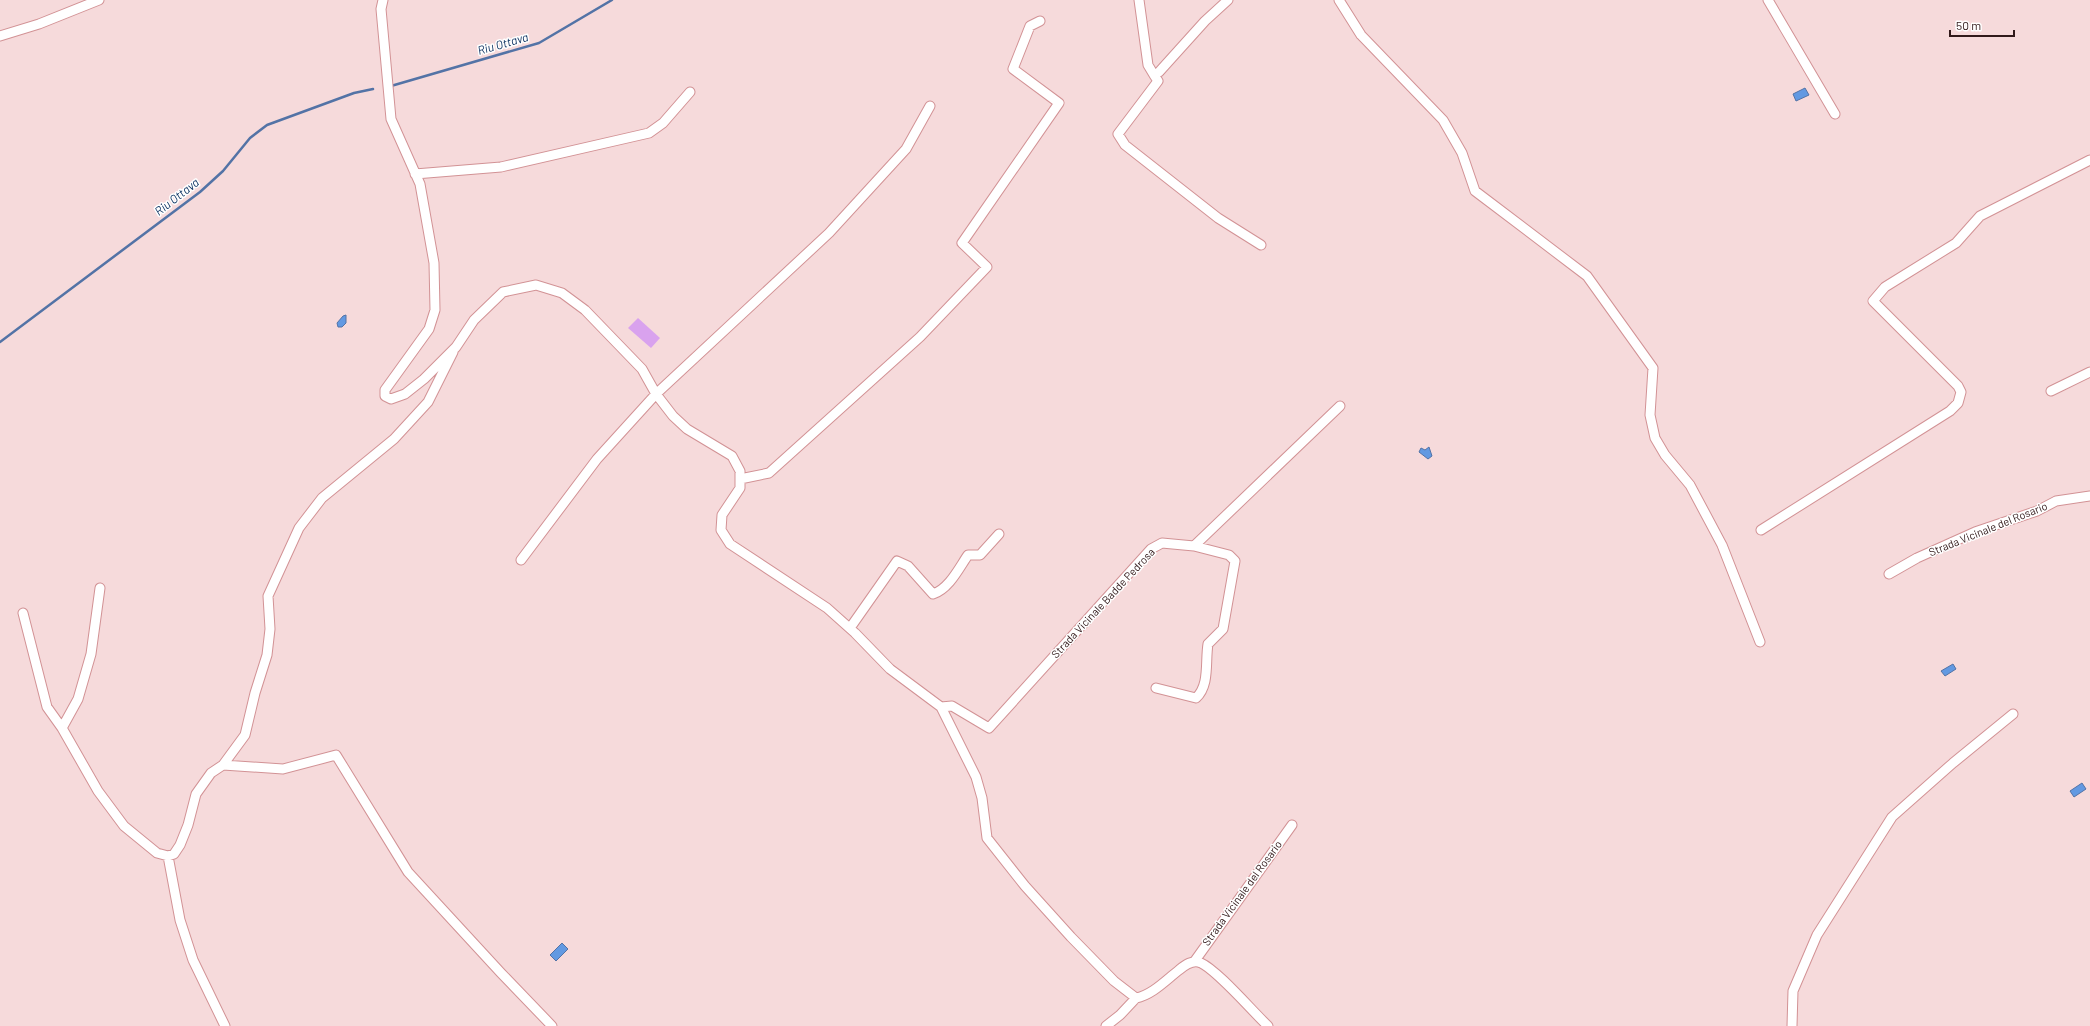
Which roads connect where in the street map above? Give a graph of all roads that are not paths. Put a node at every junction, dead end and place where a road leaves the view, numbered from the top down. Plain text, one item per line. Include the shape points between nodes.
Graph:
1 (99, 0) edge
2 (383, 0) edge
3 (1139, 0) edge
4 (1228, 0) edge
5 (1339, 0) edge
6 (1768, 0) edge
7 (1040, 21) dead end
8 (0, 36) edge
9 (1154, 75) junction
10 (690, 92) dead end
11 (930, 106) dead end
12 (1835, 114) dead end
13 (2090, 160) edge
14 (415, 174) junction
15 (1261, 245) dead end
16 (456, 347) junction
17 (2090, 372) edge
18 (2051, 391) dead end
19 (656, 394) junction
20 (1340, 406) dead end
21 (740, 479) junction
22 (2090, 496) edge
23 (1761, 530) dead end
24 (999, 534) dead end
25 (1194, 546) junction
26 (521, 560) dead end
27 (1889, 574) dead end
28 (100, 588) dead end
29 (23, 613) dead end
30 (850, 628) junction
31 (1760, 642) dead end
32 (1156, 688) dead end
33 (941, 707) junction
34 (2013, 714) dead end
35 (62, 728) junction
36 (224, 765) junction
37 (1292, 825) dead end
38 (168, 856) junction
39 (1194, 962) junction
40 (1136, 998) junction
41 (225, 1026) edge
42 (552, 1026) edge
43 (1106, 1026) edge
44 (1268, 1026) edge
45 (1792, 1026) edge

1 - 8 street via 39,24
2 - 14 street via 381,9 391,119
3 - 9 street via 1148,65
4 - 9 street
5 - 31 street via 1361,35 1443,120 1462,153 1475,191 1587,276 1653,368 1650,415 1655,438 1690,486 1722,545
6 - 12 street
7 - 21 street via 1030,26 1013,69 1059,103 962,243 987,267 920,338 769,474
9 - 15 street via 1158,81 1118,134 1125,145 1218,218
10 - 14 street via 663,123 648,133 501,168
11 - 19 street via 906,149 829,233
13 - 23 street via 1980,216 1956,243 1885,287 1873,301 1958,386 1961,392 1958,403 1950,411
14 - 16 street via 420,184 434,263 435,310 429,329 385,390 385,396 391,399 405,394
16 - 19 street via 474,320 503,292 536,285 562,293 585,310 642,369
16 - 36 street via 428,402 394,439 322,498 299,528 268,596 270,629 267,655 245,735
17 - 18 street
19 - 21 street via 687,429 732,456 740,471
19 - 26 street via 594,462
20 - 25 street
21 - 30 street via 740,488 722,515 721,530 730,544 827,608
22 - 27 street, Strada Vicinale del Rosario via 2056,501 2037,511 1975,532 1916,558
24 - 30 street via 980,555 968,555 940,592 933,594 908,566 897,561
25 - 32 street via 1229,555 1235,561 1222,629 1208,644 1206,678 1202,693 1196,698
25 - 33 street, Strada Vicinale Badde Pedrosa via 1162,543 1151,549 989,728 952,706
28 - 35 street via 91,654 78,698
29 - 35 street via 47,707
30 - 33 street via 890,669
33 - 40 street via 976,777 982,798 987,838 1025,886 1071,937 1114,981
34 - 45 street via 1892,817 1817,935 1793,991
35 - 38 street via 98,792 124,826 157,853
36 - 38 street via 211,773 196,794 180,845 174,854
36 - 42 street via 283,769 336,755 408,872
37 - 39 street, Strada Vicinale del Rosario
38 - 41 street via 180,920 188,947
39 - 40 street via 1186,965 1145,996
39 - 44 street via 1201,963 1218,977
40 - 43 street

